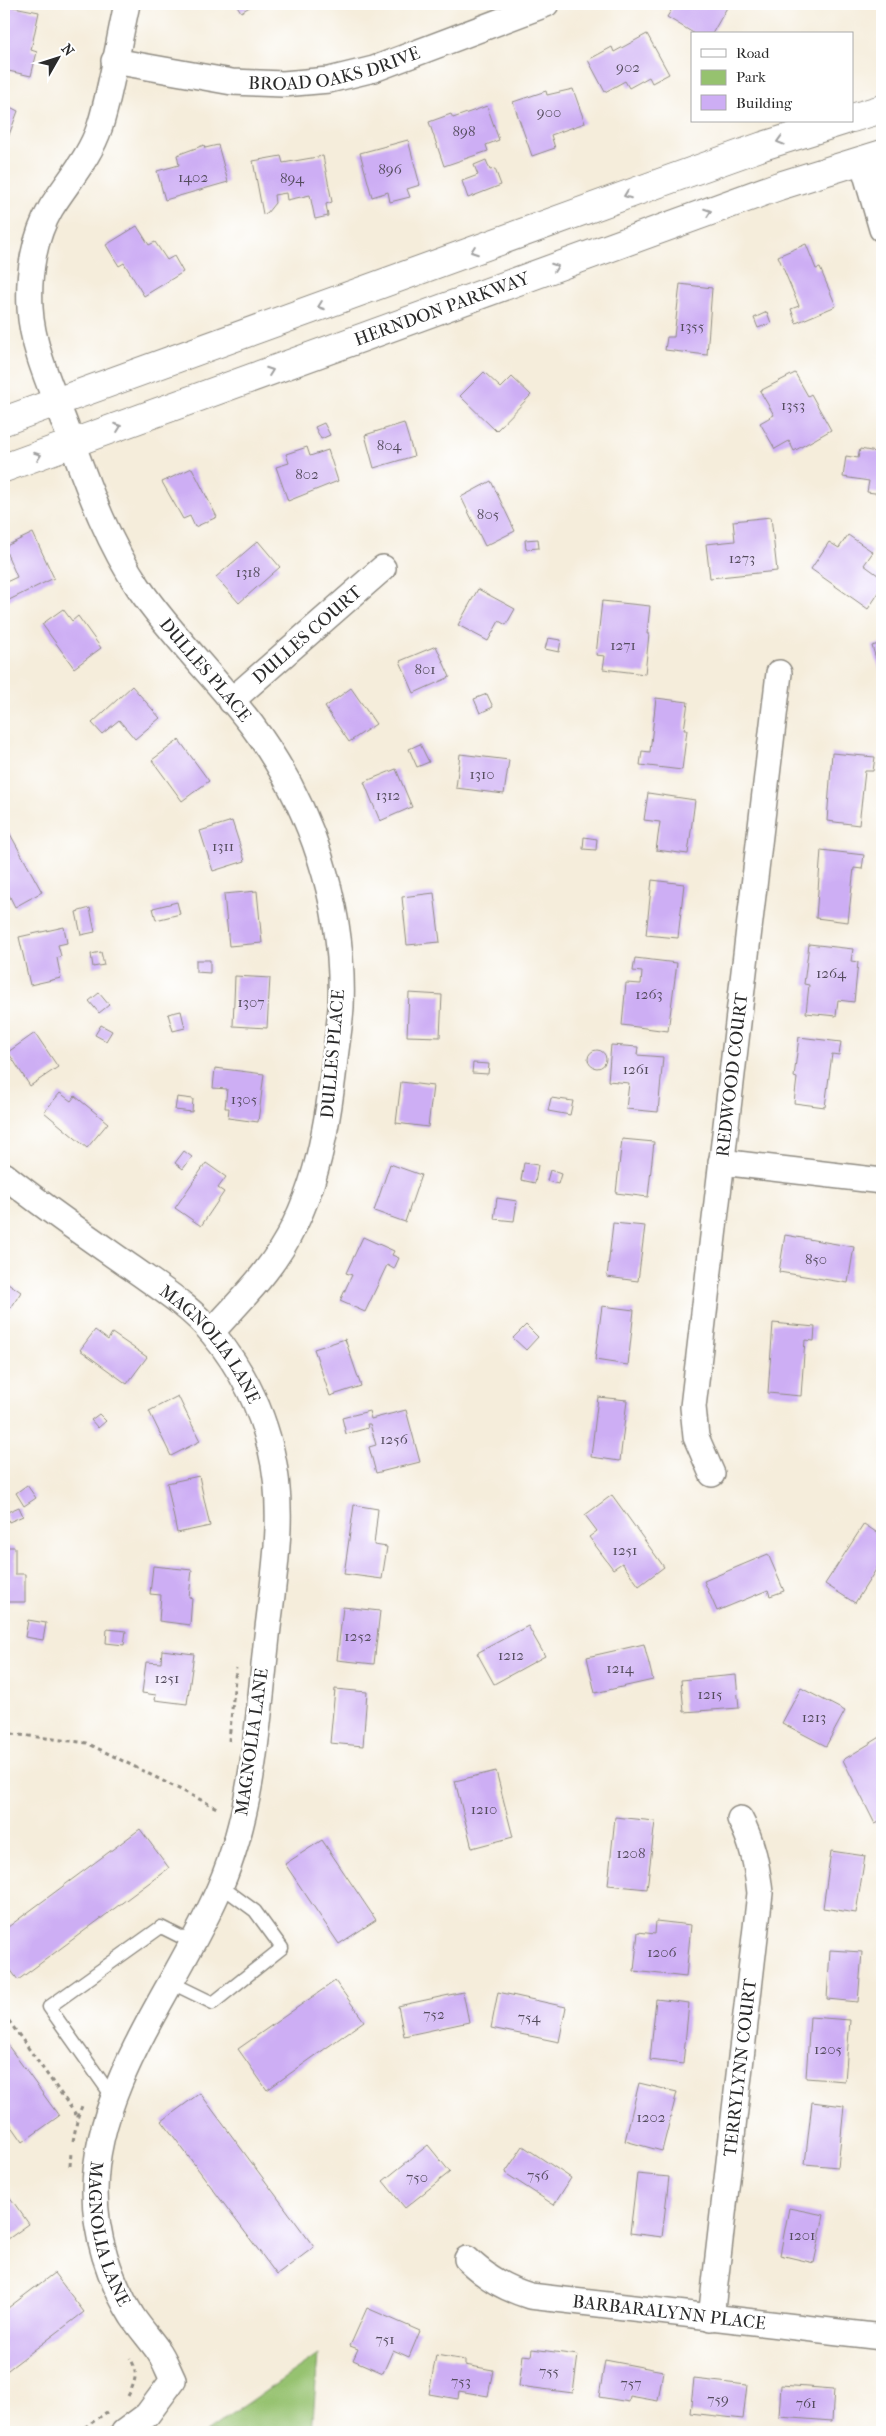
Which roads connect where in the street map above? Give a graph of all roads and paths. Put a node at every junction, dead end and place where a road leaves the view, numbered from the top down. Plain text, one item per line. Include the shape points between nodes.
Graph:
1 (127, 4) edge
2 (546, 4) edge
3 (114, 61) junction
4 (882, 109) edge
5 (854, 117) edge
6 (840, 122) edge
7 (872, 157) edge
8 (882, 229) edge
9 (56, 402) junction
10 (4, 421) edge
11 (72, 443) junction
12 (4, 468) edge
13 (383, 568) dead end
14 (779, 673) dead end
15 (231, 701) junction
16 (721, 1162) junction
17 (4, 1175) edge
18 (882, 1181) edge
19 (212, 1332) junction
20 (712, 1474) dead end
21 (238, 1658) dead end
22 (4, 1733) edge
23 (229, 1747) dead end
24 (219, 1800) dead end
25 (740, 1819) dead end
26 (221, 1886) junction
27 (193, 1944) junction
28 (172, 1983) junction
29 (4, 2014) edge
30 (114, 2099) junction
31 (78, 2116) dead end
32 (467, 2259) dead end
33 (711, 2318) junction
34 (882, 2336) edge
35 (127, 2354) dead end
36 (127, 2398) dead end
37 (111, 2409) dead end
38 (78, 2432) edge
39 (124, 2432) edge

1 - 3 street, DULLES PLACE
2 - 3 street, BROAD OAKS DRIVE via 374,69 329,80 283,84 232,82
3 - 9 street, DULLES PLACE via 99,127 86,156 49,212 37,241 30,276 30,310 35,335
4 - 5 main road
6 -> 9 main road via 672,178
7 - 8 street
11 -> 7 main road, HERNDON PARKWAY via 779,186
9 - 10 main road
9 - 11 street, DULLES PLACE
12 -> 11 main road, HERNDON PARKWAY
11 - 15 street, DULLES PLACE via 110,536 136,584 164,623
13 - 15 street, DULLES COURT
14 - 16 street, REDWOOD COURT
15 - 19 street, DULLES PLACE via 276,762 300,807 319,854 332,905 339,954 340,1006 331,1102 322,1152 306,1202 266,1271
16 - 18 street
16 - 20 street, REDWOOD COURT via 693,1407 696,1437
17 - 19 street, MAGNOLIA LANE via 181,1303
19 - 26 street, MAGNOLIA LANE via 239,1370 258,1408 272,1451 279,1495 253,1763 234,1848
21 - 23 path
22 - 24 path via 88,1743 217,1808
25 - 33 street, TERRYLYNN COURT via 757,1863 760,1893
26 - 27 street, MAGNOLIA LANE
26 - 28 lane via 256,1911 282,1948 213,2003
27 - 28 street, MAGNOLIA LANE
27 - 30 lane via 161,1927 49,2007
28 - 30 street, MAGNOLIA LANE via 122,2077
29 - 31 path
30 - 39 street, MAGNOLIA LANE via 105,2121 96,2168 101,2242 130,2313 158,2350 174,2380 147,2415
32 - 33 street, BARBARALYNN PLACE via 485,2276 530,2296
33 - 34 street, BARBARALYNN PLACE
35 - 36 path via 134,2364 136,2381
37 - 38 path

